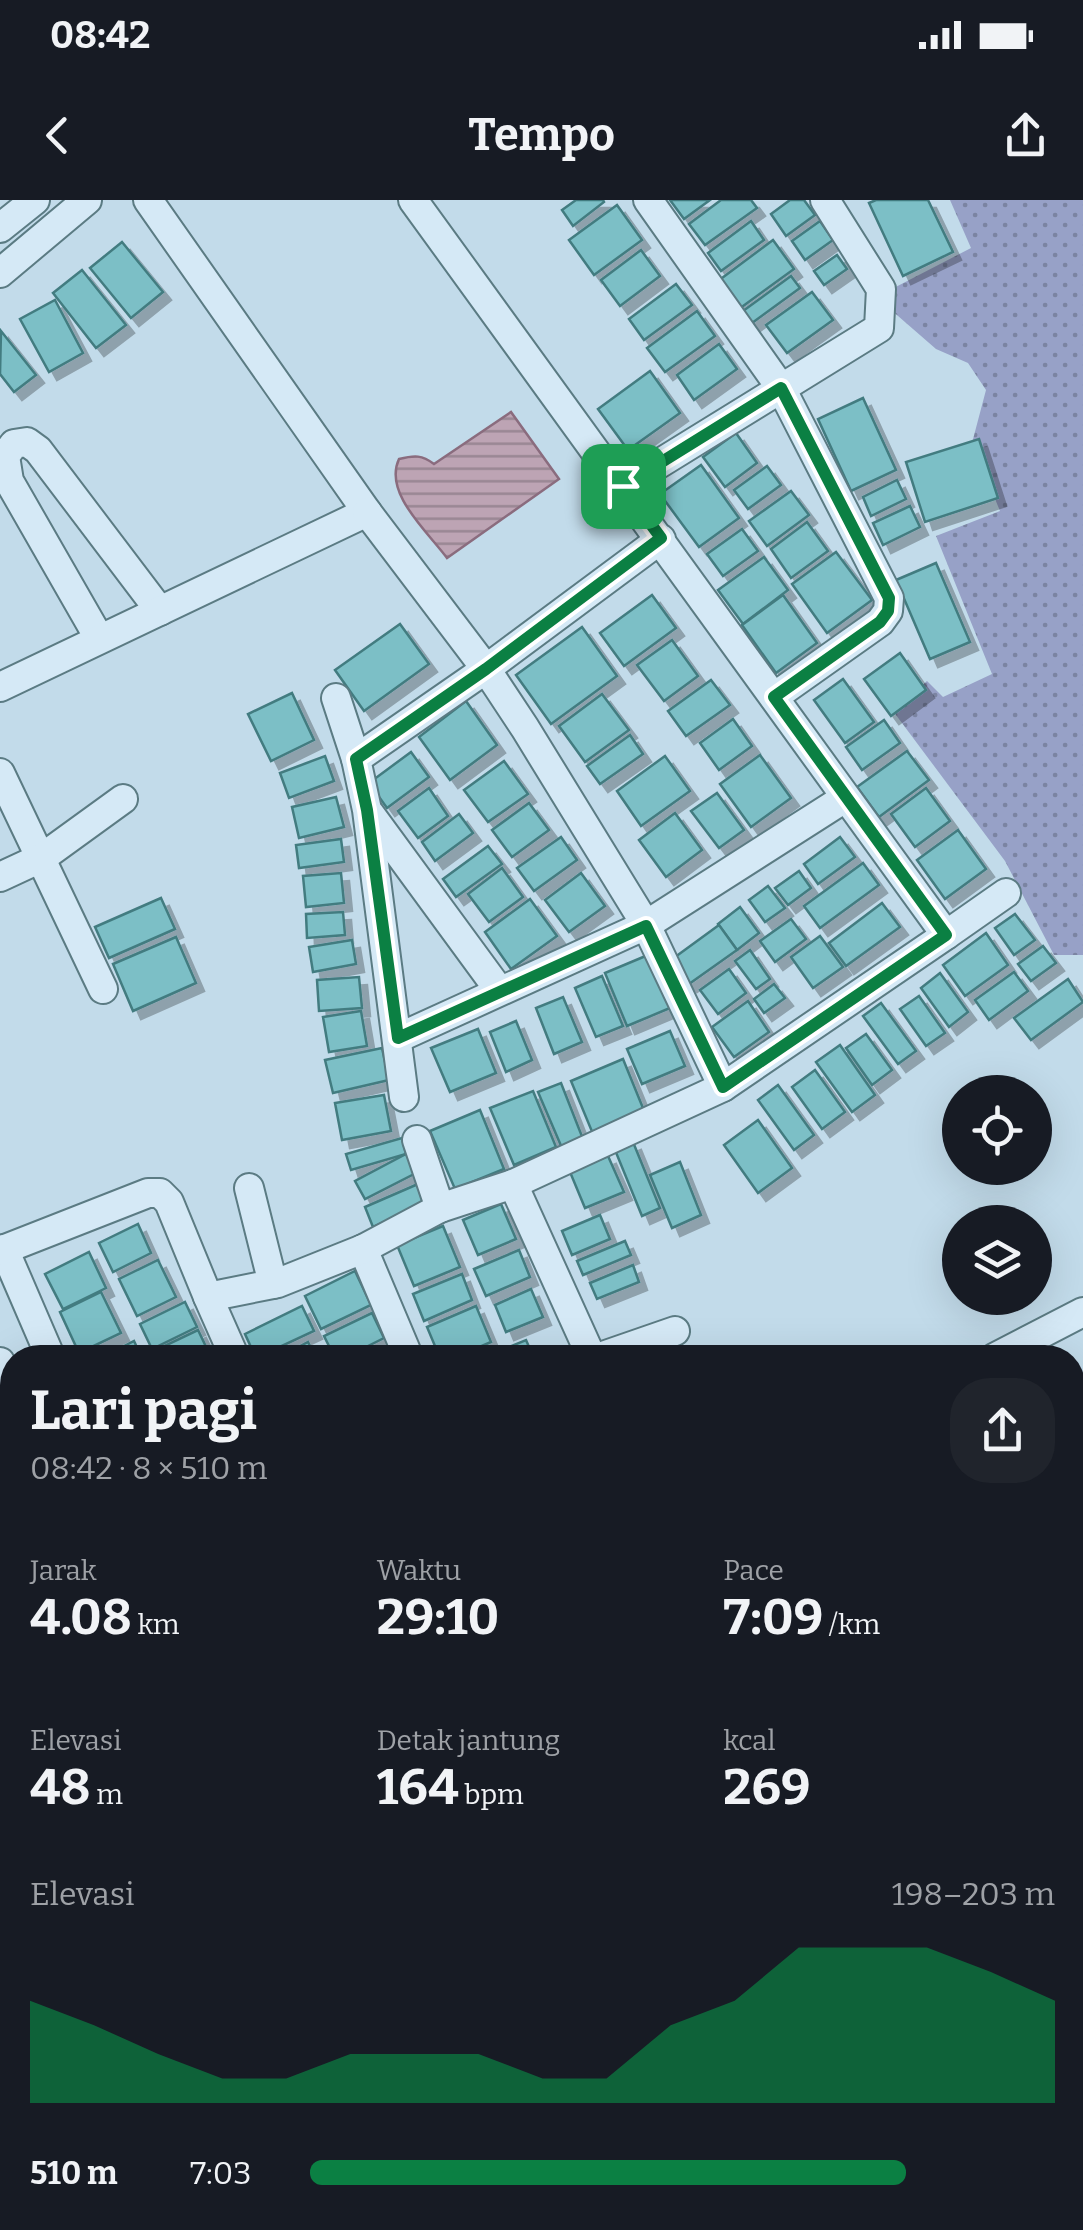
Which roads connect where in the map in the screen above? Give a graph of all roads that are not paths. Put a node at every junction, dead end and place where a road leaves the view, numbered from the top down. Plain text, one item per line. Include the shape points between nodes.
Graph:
1 (35, 200) edge
2 (87, 200) edge
3 (148, 200) edge
4 (413, 200) edge
5 (648, 200) edge
6 (824, 200) edge
7 (0, 228) edge
8 (0, 273) edge
9 (781, 388) junction
10 (623, 486) junction
11 (367, 512) junction
12 (661, 538) junction
13 (160, 611) junction
14 (98, 638) junction
15 (486, 669) junction
16 (0, 686) edge
17 (774, 697) junction
18 (336, 698) dead end
19 (356, 759) junction
20 (0, 773) edge
21 (123, 798) dead end
22 (844, 798) junction
23 (367, 810) junction
24 (42, 857) junction
25 (0, 877) edge
26 (1006, 892) dead end
27 (646, 926) junction
28 (946, 935) junction
29 (103, 989) dead end
30 (499, 990) junction
31 (398, 1038) junction
32 (723, 1087) junction
33 (404, 1096) dead end
34 (417, 1140) dead end
35 (513, 1184) junction
36 (249, 1188) dead end
37 (440, 1208) junction
38 (363, 1249) junction
39 (2, 1250) edge
40 (273, 1284) junction
41 (208, 1297) junction
42 (1083, 1312) edge
43 (675, 1331) dead end
44 (45, 1345) edge
45 (228, 1345) edge
46 (403, 1345) edge
47 (589, 1345) edge
48 (634, 1345) edge
49 (1019, 1345) edge

1 - 7 street
2 - 8 street
3 - 11 street
4 - 10 street
5 - 9 street
6 - 9 street via 880,289 879,328
9 - 10 street
9 - 17 street via 889,598 880,622
10 - 12 street
11 - 13 street
11 - 15 street
12 - 15 street
12 - 17 street
13 - 14 street
13 - 14 street via 38,450 28,442 14,444 5,456 10,481
14 - 16 street
15 - 19 street
15 - 27 street
17 - 22 street
18 - 19 street
19 - 23 street
20 - 24 street
21 - 24 street
22 - 27 street
22 - 28 street
23 - 30 street
23 - 31 street
24 - 25 street
24 - 29 street
26 - 28 street
27 - 30 street
27 - 32 street
28 - 32 street
30 - 31 street
31 - 33 street
32 - 35 street
34 - 37 street
35 - 37 street
35 - 47 street
36 - 40 street
37 - 38 street
38 - 40 street
38 - 46 street
39 - 41 street via 160,1193
39 - 44 street
40 - 41 street
41 - 45 street
42 - 49 street
43 - 48 street

